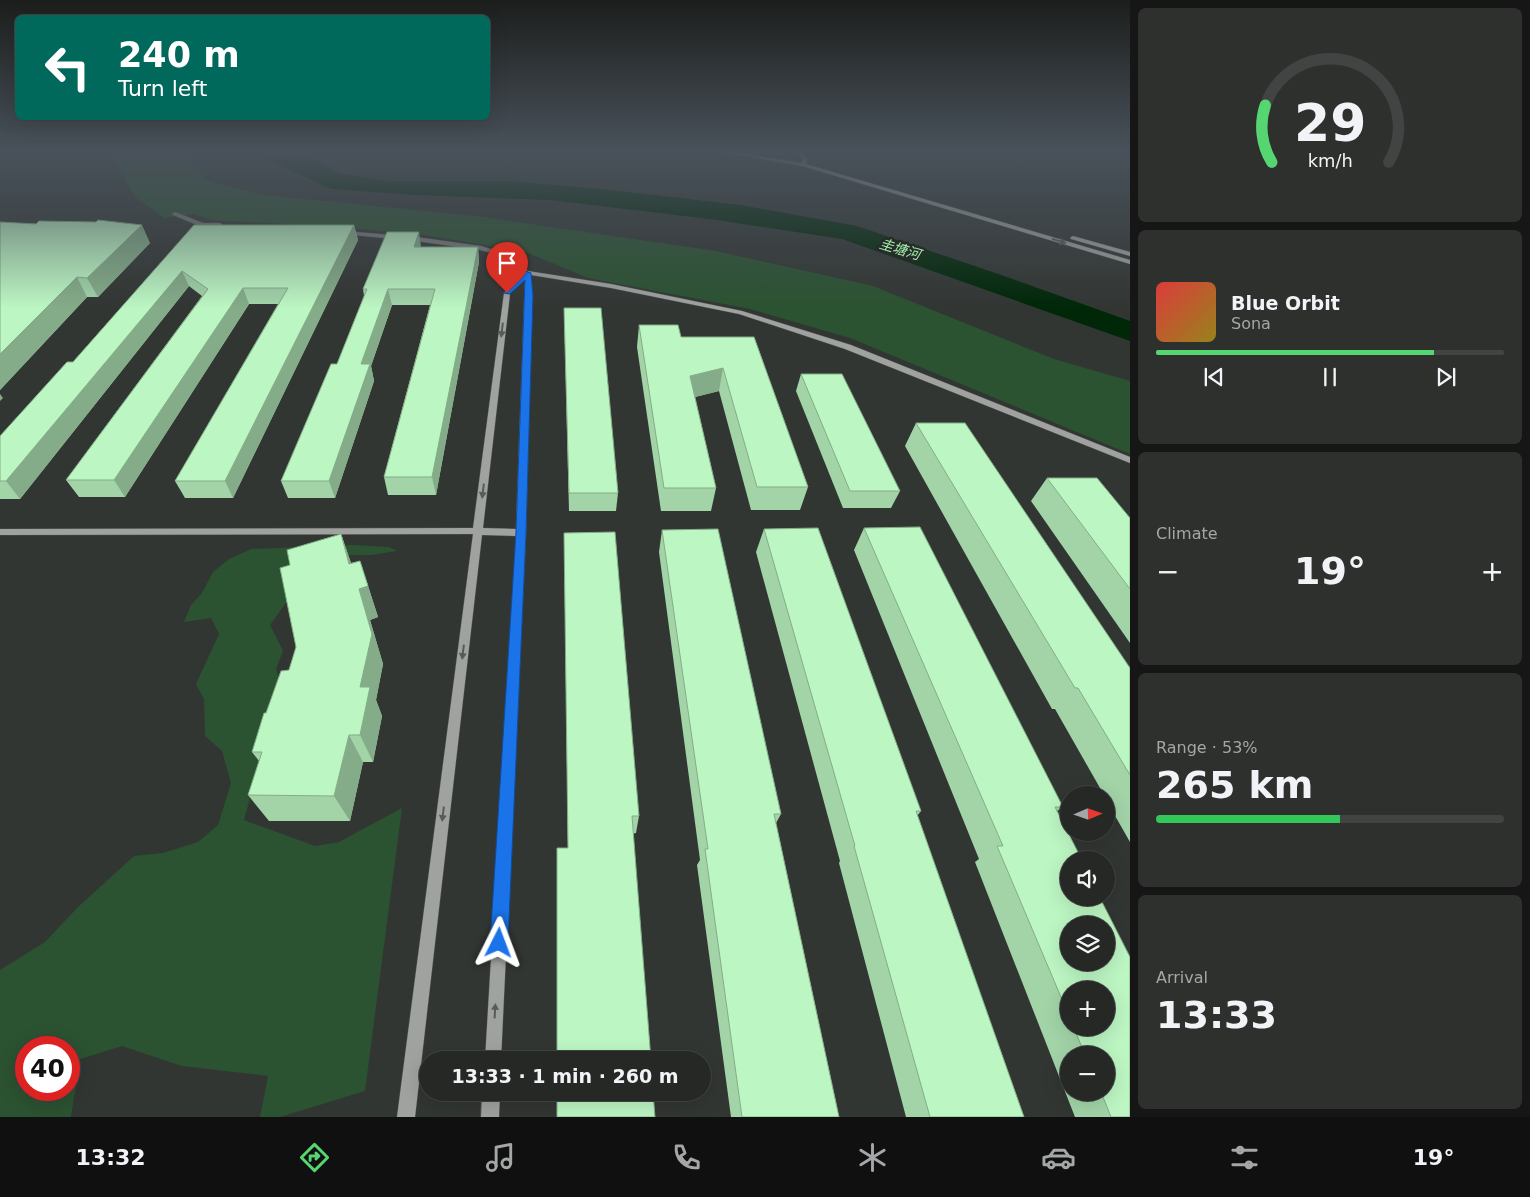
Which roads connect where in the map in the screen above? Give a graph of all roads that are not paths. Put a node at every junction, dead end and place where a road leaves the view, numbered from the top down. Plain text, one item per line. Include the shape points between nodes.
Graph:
1 (941, 204) edge
2 (953, 204) edge
3 (175, 214) dead end
4 (231, 225) edge
5 (338, 232) edge
6 (1130, 254) edge
7 (1130, 262) edge
8 (528, 273) junction
9 (1130, 460) edge
10 (478, 531) junction
11 (0, 532) edge
12 (521, 532) junction
13 (493, 1051) edge
14 (491, 1101) edge
15 (406, 1117) edge
16 (490, 1117) edge

1 -> 7 street
2 - 6 street
3 - 4 street via 202,224
5 - 8 street via 481,248 502,254
8 - 9 street via 740,312 848,347
8 -> 10 street via 507,293
8 - 12 street
10 - 11 street
10 - 12 street
10 -> 15 street
13 -> 12 street
14 - 16 street

